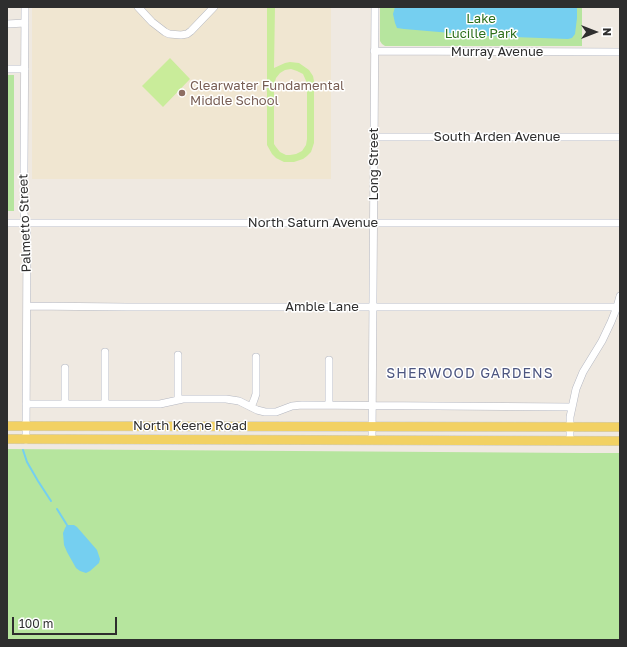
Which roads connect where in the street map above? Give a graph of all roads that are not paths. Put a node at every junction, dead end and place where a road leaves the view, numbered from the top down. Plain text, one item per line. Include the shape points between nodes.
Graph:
1 (25, 7) edge
2 (138, 7) edge
3 (214, 7) edge
4 (375, 7) edge
5 (25, 23) junction
6 (7, 24) edge
7 (374, 51) junction
8 (620, 52) edge
9 (7, 69) edge
10 (25, 69) junction
11 (374, 137) junction
12 (620, 137) edge
13 (7, 222) edge
14 (25, 222) junction
15 (620, 222) edge
16 (373, 223) junction
17 (620, 296) edge
18 (27, 306) junction
19 (373, 307) junction
20 (617, 307) junction
21 (105, 352) dead end
22 (178, 355) dead end
23 (256, 357) dead end
24 (329, 360) dead end
25 (65, 368) dead end
26 (178, 400) junction
27 (26, 404) junction
28 (65, 404) junction
29 (105, 404) junction
30 (329, 405) junction
31 (372, 405) junction
32 (251, 407) junction
33 (572, 407) junction
34 (7, 426) edge
35 (26, 426) junction
36 (372, 427) junction
37 (570, 427) junction
38 (620, 427) edge
39 (7, 439) edge
40 (26, 440) junction
41 (372, 440) junction
42 (570, 441) junction
43 (620, 441) edge

1 - 5 street, Palmetto Street
2 - 3 street via 165,32 181,35 191,31
4 - 7 street, Long Street
5 - 6 street
5 - 10 street, Palmetto Street
7 - 8 street, Murray Avenue
7 - 11 street, Long Street
9 - 10 street
10 - 14 street, Palmetto Street
11 - 12 street, South Arden Avenue
11 - 16 street, Long Street
13 - 14 street, North Saturn Avenue
14 - 16 street, North Saturn Avenue
14 - 18 street, Palmetto Street
15 - 16 street, North Saturn Avenue
16 - 19 street, Long Street
17 - 20 street
18 - 19 street, Amble Lane
18 - 27 street, Palmetto Street
19 - 20 street, Amble Lane
19 - 31 street, Long Street
20 - 33 street via 602,341 583,372
21 - 29 street
22 - 26 street
23 - 32 street via 256,394
24 - 30 street
25 - 28 street
26 - 29 street via 160,404
26 - 32 street via 226,399
27 - 28 street
27 - 35 street, Palmetto Street
28 - 29 street
30 - 31 street
30 - 32 street via 302,404 276,412 265,412
31 - 33 street
31 - 36 street, Long Street
33 - 37 street
34 - 35 main road, North Keene Road
35 - 36 main road, North Keene Road
35 - 40 street, Palmetto Street
36 - 37 main road, North Keene Road
36 - 41 street, Long Street
37 - 38 main road, North Keene Road
37 - 42 street
39 - 40 main road, North Keene Road
40 - 41 main road, North Keene Road
41 - 42 main road, North Keene Road
42 - 43 main road, North Keene Road

